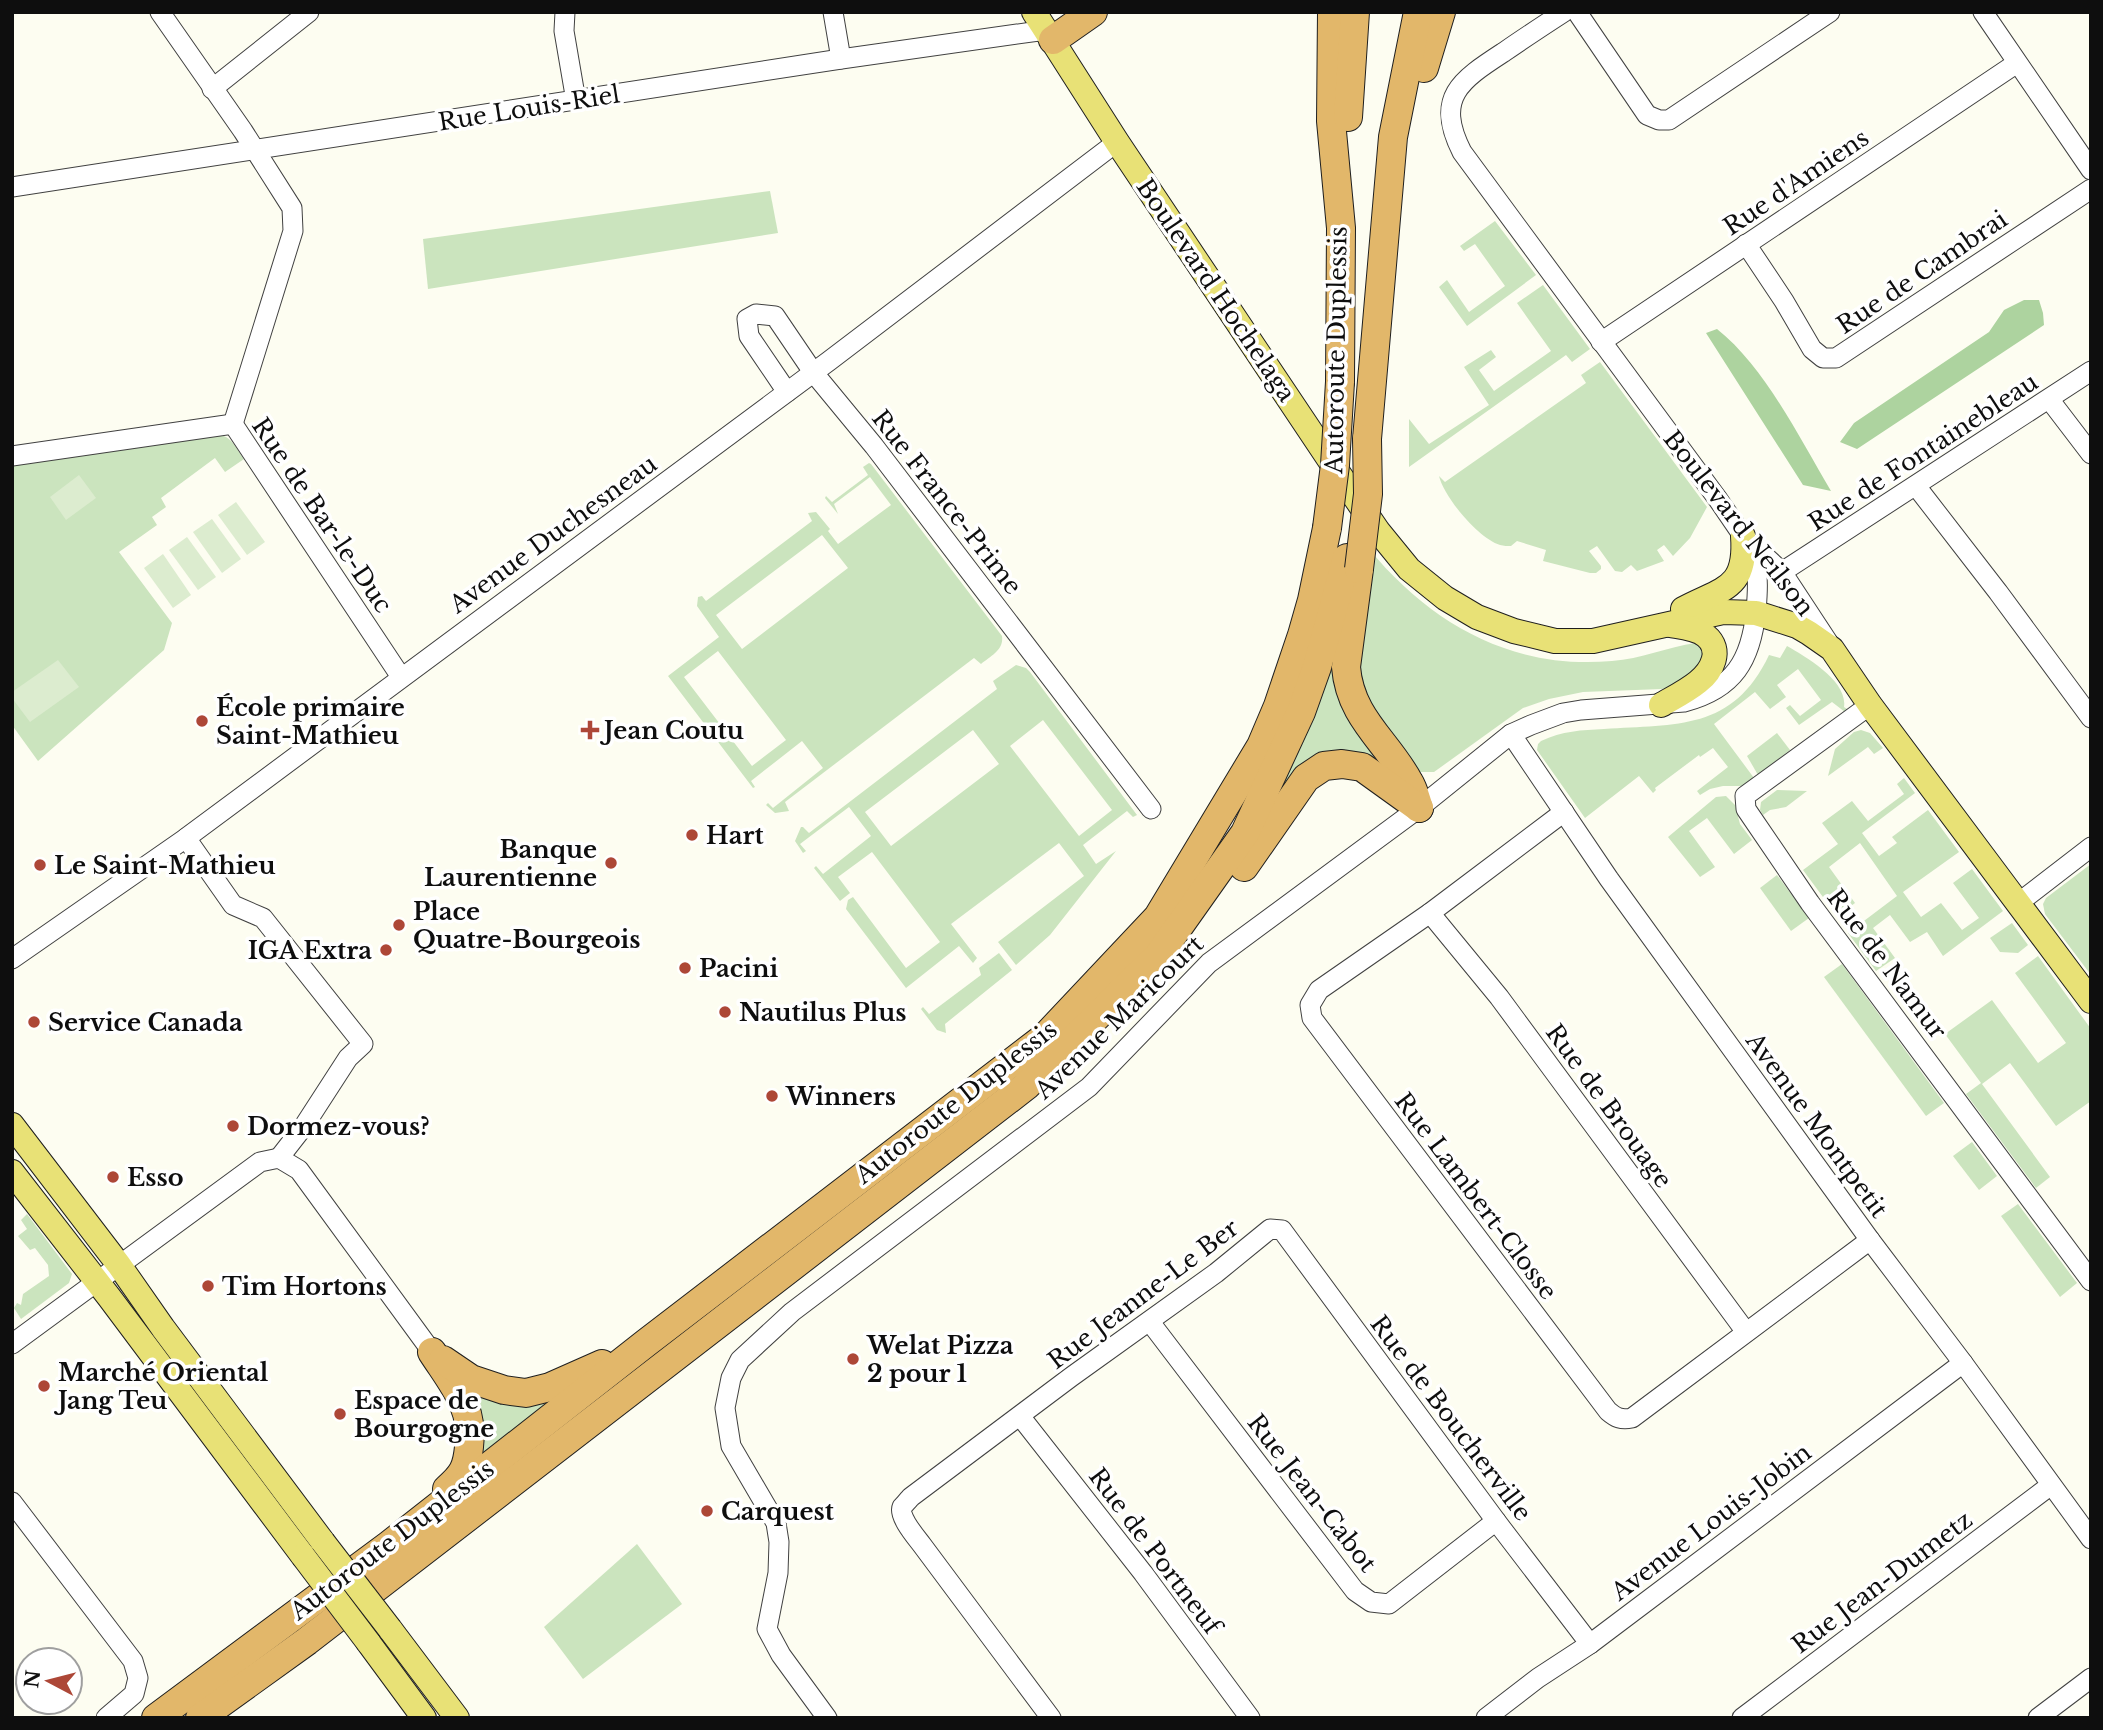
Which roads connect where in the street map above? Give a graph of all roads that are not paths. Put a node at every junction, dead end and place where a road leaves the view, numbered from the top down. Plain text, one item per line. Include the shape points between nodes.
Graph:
1 (160, 12) edge
2 (309, 12) edge
3 (565, 12) edge
4 (833, 12) edge
5 (1093, 12) edge
6 (1355, 12) edge
7 (1418, 12) edge
8 (1425, 12) edge
9 (1441, 12) edge
10 (1564, 12) edge
11 (1577, 12) edge
12 (1830, 12) edge
13 (1983, 12) edge
14 (1327, 16) edge
15 (1044, 28) edge
16 (841, 59) junction
17 (1409, 62) junction
18 (2017, 63) junction
19 (212, 89) junction
20 (576, 101) junction
21 (1116, 142) junction
22 (254, 150) junction
23 (2091, 170) edge
24 (12, 187) edge
25 (2091, 189) edge
26 (1387, 213) junction
27 (1341, 229) junction
28 (1746, 244) junction
29 (1601, 342) junction
30 (2091, 371) edge
31 (813, 372) junction
32 (787, 392) junction
33 (2049, 399) junction
34 (233, 424) junction
35 (2091, 454) edge
36 (12, 456) edge
37 (1916, 486) junction
38 (1743, 536) junction
39 (1353, 564) junction
40 (1782, 572) junction
41 (1756, 613) junction
42 (1645, 629) junction
43 (1832, 649) junction
44 (401, 677) junction
45 (1661, 705) junction
46 (1870, 705) junction
47 (2091, 718) edge
48 (1511, 734) junction
49 (1419, 808) junction
50 (1151, 809) dead end
51 (1564, 812) junction
52 (186, 838) junction
53 (2091, 847) edge
54 (2017, 904) junction
55 (1430, 913) junction
56 (12, 959) edge
57 (2091, 1001) edge
58 (1026, 1086) junction
59 (12, 1125) edge
60 (279, 1158) junction
61 (12, 1172) edge
62 (1270, 1229) joint
63 (1870, 1240) junction
64 (119, 1265) junction
65 (96, 1281) junction
66 (2091, 1281) edge
67 (1150, 1322) junction
68 (1746, 1332) junction
69 (646, 1343) junction
70 (12, 1344) edge
71 (432, 1352) junction
72 (1963, 1363) junction
73 (1020, 1416) junction
74 (2051, 1485) junction
75 (12, 1502) edge
76 (1496, 1521) junction
77 (2091, 1539) edge
78 (389, 1545) junction
79 (313, 1549) junction
80 (307, 1641) junction
81 (1590, 1644) junction
82 (2091, 1678) edge
83 (1242, 1715) edge
84 (106, 1718) edge
85 (156, 1718) edge
86 (200, 1718) edge
87 (224, 1718) edge
88 (424, 1718) edge
89 (457, 1718) edge
90 (827, 1718) edge
91 (1051, 1718) edge
92 (1486, 1718) edge
93 (1742, 1718) edge
94 (2038, 1718) edge

1 - 19 street
2 - 19 street
3 - 20 street
4 - 16 street
5 - 15 highway, Rue Louis-Riel
6 - 27 highway
7 - 17 highway, Autoroute Duplessis
8 - 17 highway
9 - 26 highway
10 - 29 street, Boulevard Neilson via 1468,77 1451,107 1451,126 1462,152
11 - 12 street via 1647,115 1659,120 1669,120
13 - 18 street
14 - 27 highway, Autoroute Duplessis
15 - 16 street, Rue Louis-Riel
15 - 21 main road, Boulevard Hochelaga
16 - 20 street, Rue Louis-Riel
17 - 26 highway, Autoroute Duplessis via 1393,137
18 - 23 street
18 - 28 street, Rue d'Amiens
19 - 22 street
20 - 22 street, Rue Louis-Riel
21 - 31 street, Avenue Duchesneau
21 - 42 main road, Boulevard Hochelaga via 1378,531 1409,569 1461,608 1514,632 1583,642
22 - 24 street, Rue Louis-Riel
22 - 34 street via 292,208 293,231
25 - 28 street, Rue de Cambrai via 1836,358 1823,358 1812,349
26 - 39 highway, Autoroute Duplessis, bridge
27 - 69 highway, Autoroute Duplessis, bridge via 1335,466 1312,600 1261,746 1158,917 1045,1037
28 - 29 street, Rue d'Amiens
29 - 38 street, Boulevard Neilson
30 - 33 street, Rue de Fontainebleau
31 - 32 street, Avenue Duchesneau
31 - 32 street, Rue France-Prime via 775,316 756,314 747,319 749,336
31 - 50 street, Rue France-Prime
32 - 44 street, Avenue Duchesneau
33 - 35 street
33 - 37 street, Rue de Fontainebleau
34 - 36 street, Rue de Bar-le-Duc
34 - 44 street, Rue de Bar-le-Duc
37 - 40 street, Rue de Fontainebleau
37 - 47 street
38 - 40 street, Boulevard Neilson
38 - 41 street, Avenue Maricourt via 1757,567
38 - 42 main road via 1742,564 1727,587
39 - 49 highway via 1347,683 1363,717 1410,783
39 - 58 highway, Autoroute Duplessis via 1301,712 1245,833 1158,956
40 - 43 street, Boulevard Neilson
41 - 42 main road, Boulevard Hochelaga via 1711,613
41 - 43 main road, Boulevard Hochelaga via 1797,626
41 - 45 street, Avenue Maricourt via 1745,657 1725,683 1700,698
42 - 45 main road via 1688,628 1706,635 1715,646 1709,671
43 - 46 main road, Boulevard Neilson
44 - 52 street, Avenue Duchesneau
45 - 48 street, Avenue Maricourt via 1563,713
46 - 54 main road, Boulevard Neilson
46 - 66 street, Rue de Namur via 1745,796 1746,809 1810,903
48 - 49 street, Avenue Maricourt
48 - 51 street, Avenue Montpetit
49 - 58 highway via 1362,767 1324,766 1306,778 1239,873 1158,971 1055,1068
49 - 90 street, Avenue Maricourt via 1209,963 1089,1087 792,1312 740,1360 725,1408 731,1446 776,1523 779,1542 767,1629
51 - 55 street, Rue Lambert-Closse
51 - 63 street, Avenue Montpetit
52 - 56 street, Avenue Duchesneau
52 - 60 street via 233,905 263,918 363,1044 348,1058
53 - 54 street
54 - 57 main road, Boulevard Neilson
55 - 68 street, Rue de Brouage via 1499,997
55 - 68 street, Rue Lambert-Closse via 1319,990 1310,1005 1312,1018 1509,1280 1608,1411 1623,1420 1632,1418
58 - 80 highway, Autoroute Duplessis
59 - 64 main road
60 - 64 street via 260,1162
60 - 71 street via 299,1170
61 - 65 main road
62 - 67 street, Rue Jeanne-Le Ber
62 - 76 street, Rue de Boucherville via 1282,1230
63 - 68 street, Rue Lambert-Closse
63 - 72 street, Avenue Montpetit
64 - 65 street
64 - 79 main road via 223,1410
65 - 70 street
65 - 79 main road
67 - 73 street, Rue Jeanne-Le Ber
67 - 76 street, Rue Jean-Cabot via 1355,1591 1371,1602 1389,1604
69 - 71 highway via 550,1387 526,1393 471,1379
69 - 78 highway, Autoroute Duplessis
71 - 78 highway via 469,1415 468,1457 465,1470
72 - 74 street, Avenue Montpetit
72 - 81 street, Avenue Louis-Jobin
73 - 83 street, Rue de Portneuf via 1143,1573
73 - 91 street, Rue Jeanne-Le Ber via 911,1497 901,1513
74 - 77 street, Avenue Montpetit
74 - 93 street, Rue Jean-Dumetz
75 - 84 street via 133,1661 138,1678 134,1694
76 - 81 street, Rue de Boucherville
78 - 85 highway, Autoroute Duplessis
79 - 88 main road, bridge via 368,1642
79 - 89 main road, bridge via 390,1629
80 - 86 highway, Autoroute Duplessis
80 - 87 highway
81 - 92 street, Avenue Louis-Jobin
82 - 94 street

